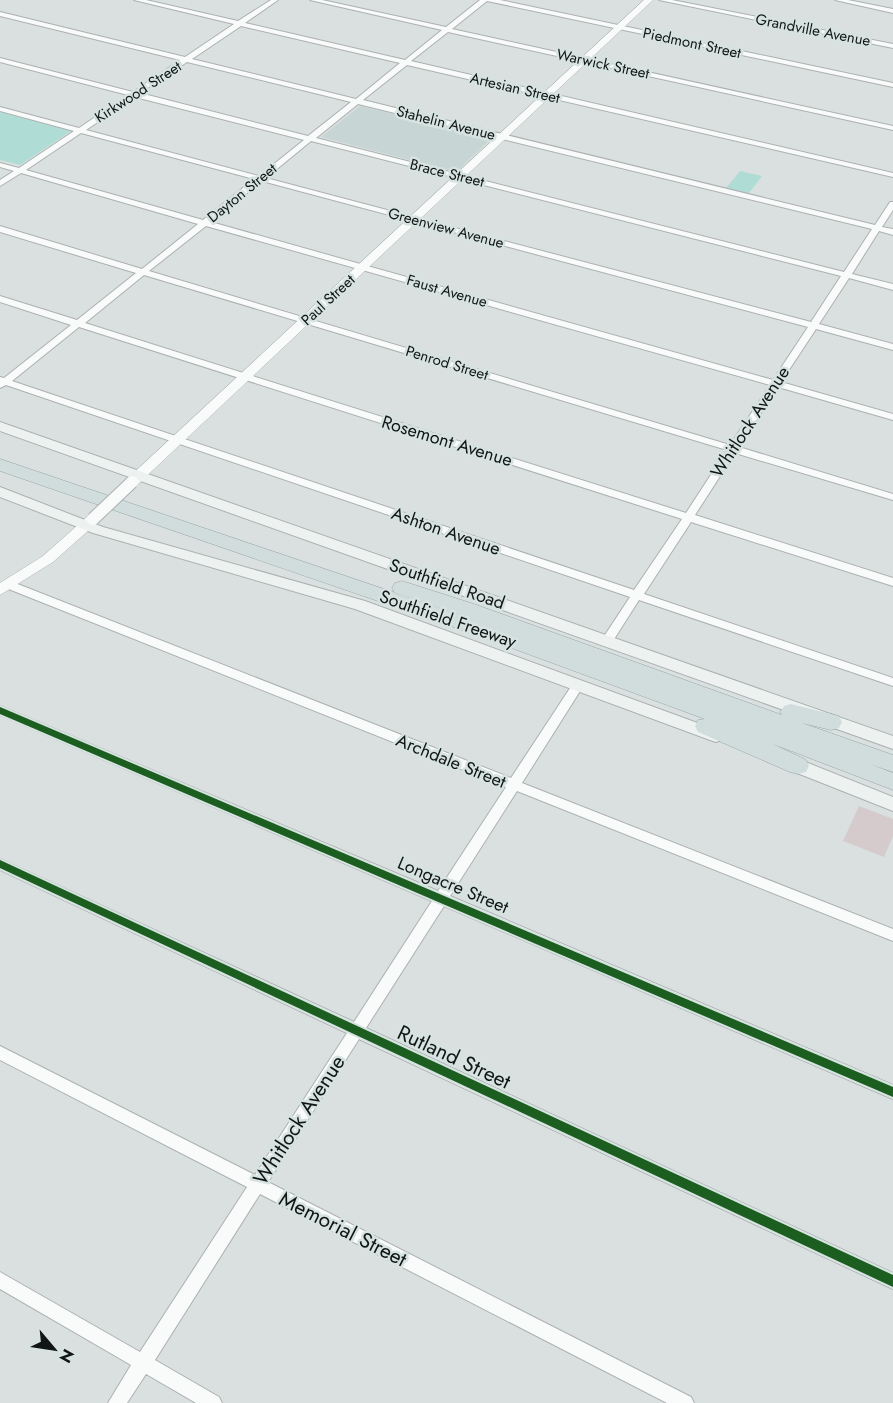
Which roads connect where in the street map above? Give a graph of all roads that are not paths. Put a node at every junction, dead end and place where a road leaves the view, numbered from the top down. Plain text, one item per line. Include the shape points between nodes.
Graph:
1 (137, 0) edge
2 (274, 0) edge
3 (313, 0) edge
4 (484, 0) edge
5 (490, 0) edge
6 (649, 0) edge
7 (662, 0) edge
8 (838, 0) edge
9 (893, 11) edge
10 (0, 14) edge
11 (239, 24) junction
12 (620, 27) junction
13 (447, 30) junction
14 (893, 46) edge
15 (0, 60) edge
16 (186, 60) junction
17 (585, 60) junction
18 (406, 62) junction
19 (893, 85) edge
20 (134, 94) junction
21 (547, 95) junction
22 (357, 101) junction
23 (0, 109) edge
24 (893, 128) edge
25 (80, 130) junction
26 (503, 137) junction
27 (311, 138) junction
28 (0, 165) edge
29 (20, 171) junction
30 (893, 176) edge
31 (459, 177) junction
32 (261, 178) junction
33 (0, 184) edge
34 (893, 204) edge
35 (414, 219) junction
36 (205, 223) junction
37 (877, 228) junction
38 (0, 229) edge
39 (893, 232) edge
40 (363, 267) junction
41 (143, 272) junction
42 (846, 275) junction
43 (893, 287) edge
44 (0, 299) edge
45 (306, 321) junction
46 (77, 324) junction
47 (813, 326) junction
48 (893, 347) edge
49 (245, 377) junction
50 (2, 382) edge
51 (776, 384) junction
52 (893, 417) edge
53 (0, 426) edge
54 (178, 439) junction
55 (733, 449) junction
56 (0, 450) edge
57 (0, 465) edge
58 (135, 479) junction
59 (0, 492) edge
60 (893, 496) edge
61 (688, 517) junction
62 (89, 522) junction
63 (893, 582) edge
64 (5, 588) edge
65 (636, 596) junction
66 (476, 629) junction
67 (524, 630) junction
68 (607, 641) junction
69 (893, 682) edge
70 (578, 685) junction
71 (0, 710) edge
72 (831, 722) junction
73 (893, 743) edge
74 (893, 764) edge
75 (798, 766) junction
76 (893, 782) edge
77 (513, 785) junction
78 (893, 804) edge
79 (0, 864) edge
80 (441, 898) junction
81 (893, 935) edge
82 (355, 1031) junction
83 (0, 1053) edge
84 (893, 1092) edge
85 (256, 1185) junction
86 (0, 1280) edge
87 (893, 1281) edge
88 (143, 1363) junction
89 (117, 1403) edge
90 (213, 1403) edge
91 (686, 1403) edge

1 - 11 street, Artesian Street
2 - 11 street, Kirkwood Street
3 - 13 street, Warwick Street
4 - 13 street, Dayton Street
5 - 12 street, Piedmont Street
6 - 12 street, Paul Street
7 - 14 street, Grandville Avenue
8 - 9 street
10 - 16 street, Stahelin Avenue
11 - 16 street, Kirkwood Street
11 - 18 street, Artesian Street
12 - 17 street, Paul Street
12 - 19 street, Piedmont Street
13 - 17 street, Warwick Street
13 - 18 street, Dayton Street
15 - 20 street, Brace Street
16 - 20 street, Kirkwood Street
16 - 22 street, Stahelin Avenue
17 - 21 street, Paul Street
17 - 24 street, Warwick Street
18 - 21 street, Artesian Street
18 - 22 street, Dayton Street
20 - 25 street, Kirkwood Street
20 - 27 street, Brace Street
21 - 26 street, Paul Street
21 - 30 street, Artesian Street
22 - 26 street, Stahelin Avenue
22 - 27 street, Dayton Street
23 - 25 street, Greenview Avenue
25 - 29 street, Kirkwood Street
25 - 32 street, Greenview Avenue
26 - 31 street, Paul Street
26 - 37 street, Stahelin Avenue
27 - 31 street, Brace Street
27 - 32 street, Dayton Street
28 - 29 street, Faust Avenue
29 - 33 street, Kirkwood Street
29 - 36 street, Faust Avenue
31 - 35 street, Paul Street
31 - 42 street, Brace Street
32 - 35 street, Greenview Avenue
32 - 36 street, Dayton Street
34 - 37 street, Whitlock Avenue
35 - 40 street, Paul Street
35 - 47 street, Greenview Avenue
36 - 40 street, Faust Avenue
36 - 41 street, Dayton Street
37 - 39 street, Stahelin Avenue
37 - 42 street, Whitlock Avenue
38 - 41 street, Penrod Street
40 - 45 street, Paul Street
40 - 51 street, Faust Avenue
41 - 45 street, Penrod Street
41 - 46 street, Dayton Street
42 - 43 street, Brace Street
42 - 47 street, Whitlock Avenue
44 - 46 street, Rosemont Avenue
45 - 49 street, Paul Street
45 - 55 street, Penrod Street
46 - 49 street, Rosemont Avenue
46 - 50 street, Dayton Street
47 - 48 street, Greenview Avenue
47 - 51 street, Whitlock Avenue
49 - 54 street, Paul Street
49 - 61 street, Rosemont Avenue
50 - 54 street, Ashton Avenue
51 - 52 street, Faust Avenue
51 - 55 street, Whitlock Avenue
53 - 58 main road, Southfield Road
54 - 58 street, Paul Street
54 - 65 street, Ashton Avenue
55 - 60 street, Penrod Street
55 - 61 street, Whitlock Avenue
56 - 67 highway, Southfield Freeway via 108,491
57 - 66 highway, Southfield Freeway
58 - 62 street, Paul Street, bridge
58 - 68 main road, Southfield Road
59 - 62 main road
61 - 63 street, Rosemont Avenue
61 - 65 street, Whitlock Avenue
62 - 64 street, Paul Street via 48,559
62 - 70 main road via 360,605
64 - 77 street, Archdale Street
65 - 68 street, Whitlock Avenue
65 - 69 street, Ashton Avenue
66 - 75 highway via 507,646
66 - 76 highway, Southfield Freeway via 722,716
67 - 72 highway
67 - 74 highway, Southfield Freeway
68 - 72 main road, Southfield Road
70 - 75 main road
70 - 77 street, Whitlock Avenue
71 - 80 street, Longacre Street
72 - 73 main road, Southfield Road
75 - 78 main road
77 - 80 street, Whitlock Avenue
77 - 81 street, Archdale Street
79 - 82 street, Rutland Street
80 - 82 street, Whitlock Avenue
80 - 84 street, Longacre Street
82 - 85 street, Whitlock Avenue
82 - 87 street, Rutland Street
83 - 85 street, Memorial Street
85 - 88 street, Whitlock Avenue
85 - 91 street, Memorial Street
86 - 88 street
88 - 89 street, Whitlock Avenue
88 - 90 street

